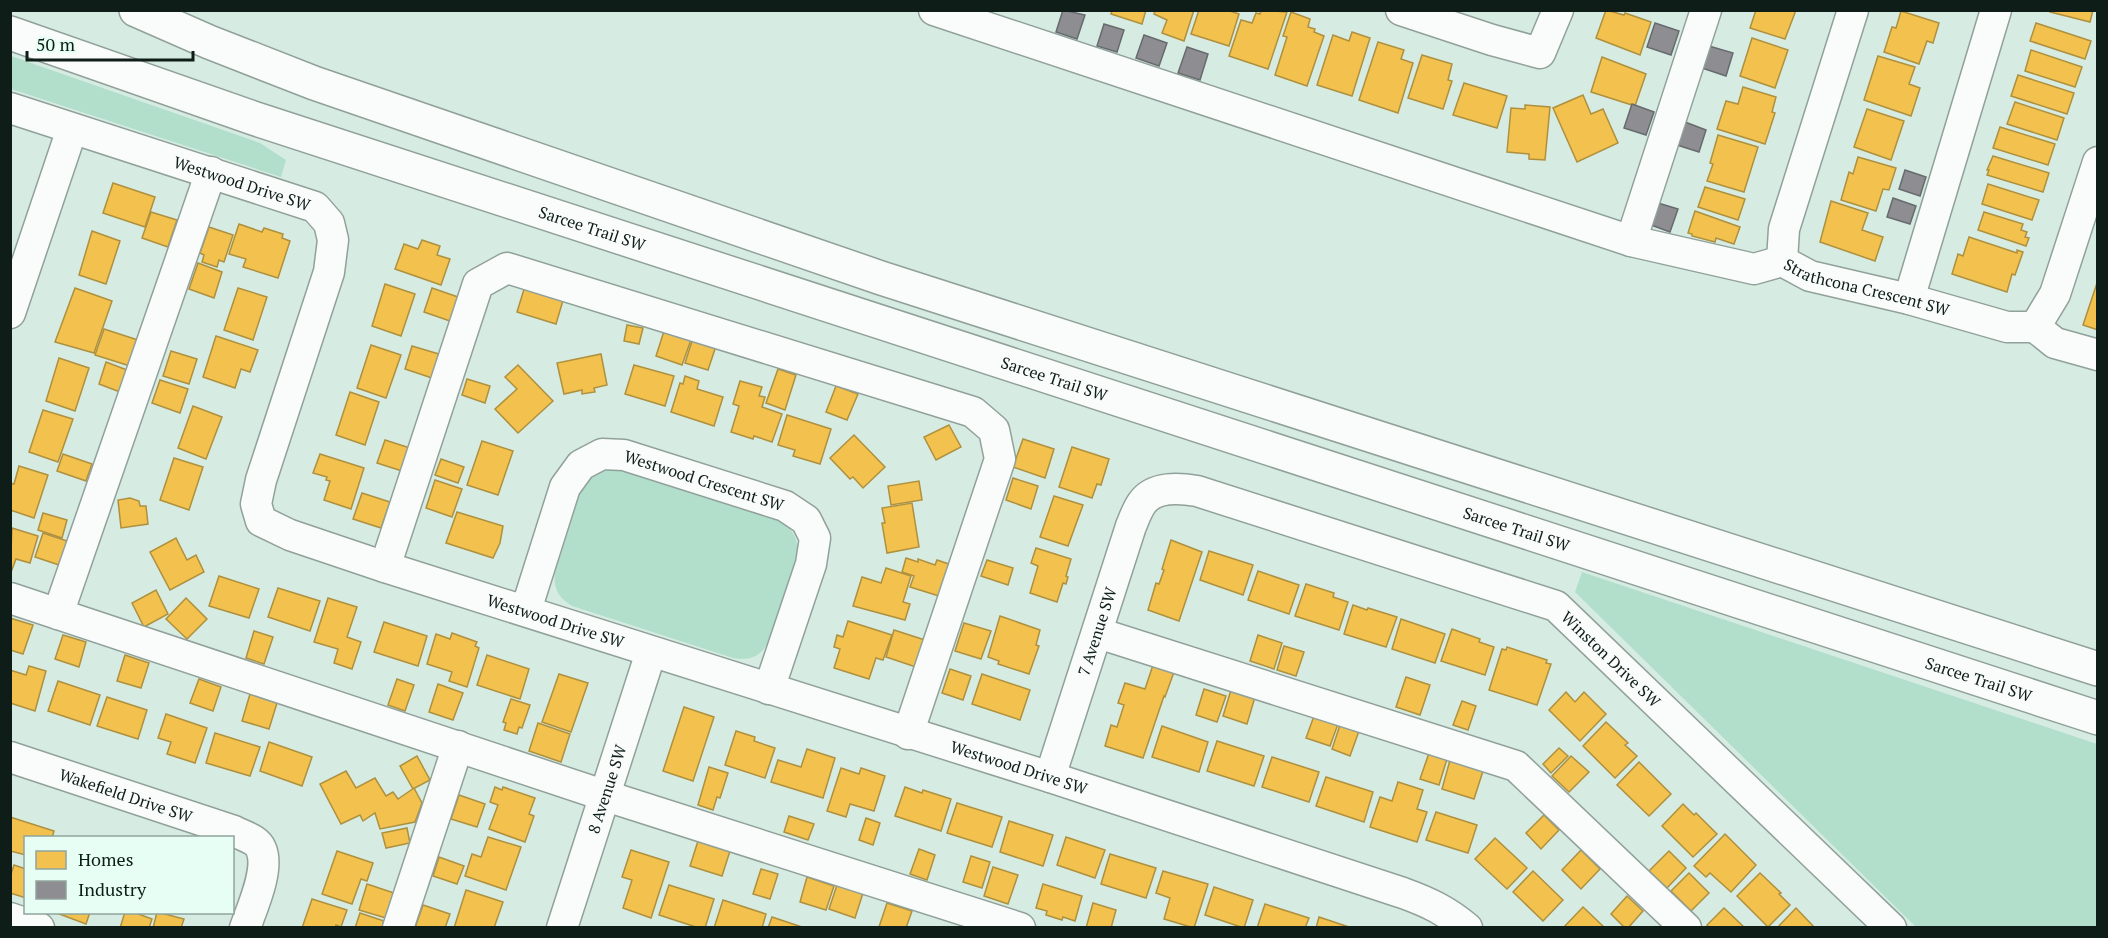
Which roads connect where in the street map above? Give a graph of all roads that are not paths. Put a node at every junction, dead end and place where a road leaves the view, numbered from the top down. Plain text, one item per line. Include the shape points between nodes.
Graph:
1 (136, 10) edge
2 (174, 10) edge
3 (934, 10) edge
4 (1401, 10) edge
5 (1558, 10) edge
6 (1706, 10) edge
7 (1853, 10) edge
8 (1995, 10) edge
9 (993, 20) edge
10 (10, 33) edge
11 (314, 82) junction
12 (10, 108) edge
13 (72, 129) junction
14 (2097, 162) edge
15 (211, 172) junction
16 (1631, 241) junction
17 (1782, 261) junction
18 (1909, 299) junction
19 (10, 313) edge
20 (2035, 327) junction
21 (2097, 355) edge
22 (1157, 493) joint
23 (385, 567) junction
24 (10, 598) edge
25 (526, 610) junction
26 (58, 614) junction
27 (1098, 633) junction
28 (651, 652) junction
29 (2097, 669) edge
30 (769, 689) junction
31 (2097, 718) edge
32 (908, 734) junction
33 (458, 746) junction
34 (10, 758) edge
35 (1050, 777) junction
36 (603, 795) junction
37 (10, 918) edge
38 (39, 927) edge
39 (245, 927) edge
40 (398, 927) edge
41 (562, 927) edge
42 (1020, 927) edge
43 (1467, 927) edge
44 (1686, 927) edge
45 (1891, 927) edge

1 - 11 highway
2 - 11 highway
3 - 9 street
4 - 5 street via 1540,53
6 - 16 street
7 - 17 street, Strathcona Crescent SW via 1784,229
8 - 18 street
9 - 16 street
10 - 31 highway, Sarcee Trail SW via 264,122
11 - 29 highway via 881,278
12 - 13 street, Westwood Drive SW
13 - 15 street, Westwood Drive SW
13 - 19 street
14 - 20 street via 2055,294
15 - 23 street, Westwood Drive SW via 315,207 329,223 334,245 329,272 261,480 256,504 261,521 290,535
15 - 26 street
16 - 17 street via 1754,269
17 - 18 street, Strathcona Crescent SW via 1810,276
18 - 20 street, Strathcona Crescent SW via 2007,327
20 - 21 street via 2055,343
22 - 27 street, 7 Avenue SW via 1143,502 1131,526
22 - 45 street, Winston Drive SW via 1178,488 1197,491 1556,606
23 - 25 street, Westwood Drive SW
23 - 32 street via 478,284 507,268 973,412 994,430 1000,459
24 - 26 street
25 - 28 street, Westwood Drive SW
25 - 30 street, Westwood Crescent SW via 565,487 581,465 602,454 624,455 785,506 806,520 815,538 811,564
26 - 33 street
27 - 35 street, 7 Avenue SW
27 - 44 street via 1516,766
28 - 30 street, Westwood Drive SW
28 - 36 street, 8 Avenue SW
30 - 32 street, Westwood Drive SW
32 - 35 street, Westwood Drive SW
33 - 36 street
33 - 40 street
34 - 39 street, Wakefield Drive SW via 252,839 261,848 264,863
35 - 43 street, Westwood Drive SW via 1434,904
36 - 41 street, 8 Avenue SW
36 - 42 street
37 - 38 street

